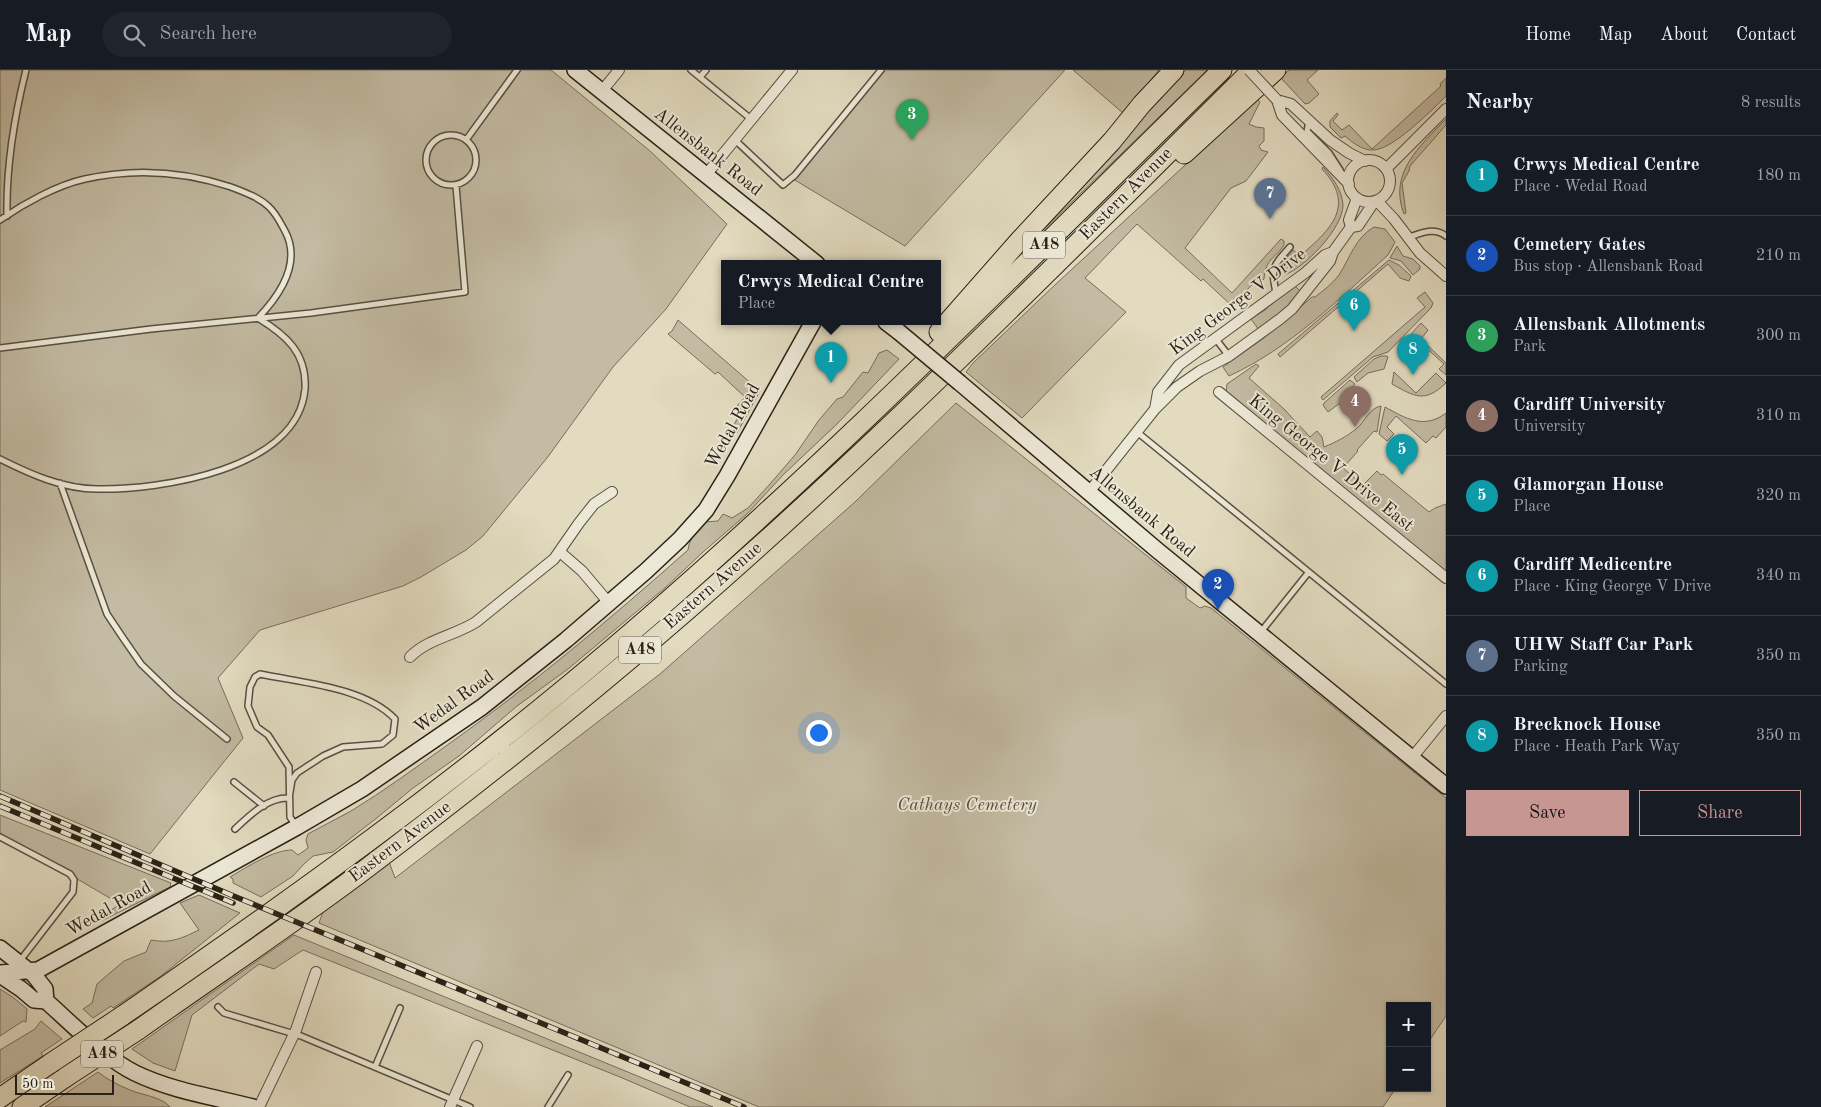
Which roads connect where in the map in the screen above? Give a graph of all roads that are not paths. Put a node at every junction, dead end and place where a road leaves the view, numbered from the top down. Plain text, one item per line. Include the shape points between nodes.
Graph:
1 (26, 70) edge
2 (517, 70) edge
3 (575, 70) edge
4 (619, 70) edge
5 (691, 70) edge
6 (706, 70) edge
7 (792, 70) edge
8 (881, 70) edge
9 (1174, 70) edge
10 (1222, 70) edge
11 (1251, 70) edge
12 (1276, 70) edge
13 (700, 77) junction
14 (602, 92) junction
15 (1277, 100) junction
16 (1446, 109) edge
17 (751, 119) junction
18 (1309, 121) junction
19 (734, 139) junction
20 (466, 140) junction
21 (1365, 160) junction
22 (1386, 169) junction
23 (1341, 175) junction
24 (705, 176) junction
25 (1348, 184) junction
26 (456, 186) junction
27 (1357, 198) junction
28 (1375, 201) junction
29 (7, 216) junction
30 (1101, 219) junction
31 (0, 220) edge
32 (1351, 227) junction
33 (1446, 236) edge
34 (1408, 238) junction
35 (1290, 247) dead end
36 (1333, 252) junction
37 (812, 260) edge
38 (1446, 276) edge
39 (1276, 293) junction
40 (258, 318) junction
41 (811, 325) edge
42 (890, 325) edge
43 (1215, 337) junction
44 (0, 348) edge
45 (1229, 356) junction
46 (1219, 392) dead end
47 (1155, 409) junction
48 (866, 419) junction
49 (1137, 431) junction
50 (0, 459) edge
51 (60, 484) junction
52 (612, 492) dead end
53 (1089, 492) junction
54 (560, 552) junction
55 (1308, 572) junction
56 (1446, 578) edge
57 (609, 603) junction
58 (1260, 634) junction
59 (410, 657) dead end
60 (1446, 684) edge
61 (1446, 716) edge
62 (227, 739) dead end
63 (1411, 759) junction
64 (234, 782) dead end
65 (1446, 786) edge
66 (289, 798) junction
67 (264, 806) junction
68 (298, 827) junction
69 (235, 828) dead end
70 (0, 837) edge
71 (0, 948) edge
72 (24, 967) junction
73 (316, 972) dead end
74 (0, 974) edge
75 (46, 1001) junction
76 (218, 1007) dead end
77 (400, 1008) dead end
78 (294, 1035) junction
79 (477, 1046) dead end
80 (375, 1067) junction
81 (568, 1076) dead end
82 (0, 1098) edge
83 (452, 1104) edge
84 (22, 1107) edge
85 (253, 1107) edge
86 (259, 1107) edge
87 (470, 1107) edge
88 (548, 1107) edge

1 - 29 lane via 10,146
2 - 20 lane
3 - 14 street, Allensbank Road
4 - 14 street
5 - 13 lane
6 - 13 lane
7 - 17 street
8 - 19 lane via 795,175 783,185
9 - 48 highway via 897,377
10 - 48 highway, Eastern Avenue / A48
11 - 15 street, bridge
11 - 30 highway, Eastern Avenue / A48
12 - 30 highway via 1138,196
13 - 17 lane
14 - 24 street, Allensbank Road
15 - 18 street via 1291,104
15 - 23 street via 1282,115
16 - 22 street
17 - 19 street
18 - 21 street via 1337,145
18 - 23 lane via 1308,131 1329,153
19 - 24 street
20 - 26 lane via 476,153 476,167 467,180
20 - 26 lane via 453,135 440,137 426,156 432,177 445,185
21 - 22 street via 1374,160
21 - 25 street via 1354,166
22 - 28 street via 1389,188 1382,198
23 - 25 street
24 - 37 street, Allensbank Road
25 - 27 street
26 - 40 lane via 465,292
27 - 28 street
27 - 32 street, King George V Drive via 1348,220
28 - 32 street, King George V Drive via 1358,226
28 - 34 street
29 - 31 lane
29 - 40 lane via 49,192 83,179 118,174 155,172 183,175 248,193 276,214 289,239 292,254 284,285
30 - 84 highway, Eastern Avenue / A48, bridge via 891,424 624,664 487,776 365,869 138,1030
32 - 36 street, King George V Drive
33 - 34 lane via 1432,230
34 - 38 street
35 - 39 lane via 1274,266 1272,275
36 - 39 street, King George V Drive
36 - 45 street, King George V Drive via 1330,262 1292,309
39 - 43 street, King George V Drive
40 - 44 lane
40 - 51 lane via 291,343 306,376 304,402 298,415 288,430 272,444 225,469 193,480 146,488 95,490
41 - 57 street, Wedal Road via 706,510 667,552
42 - 53 street, Allensbank Road, bridge
43 - 45 lane
43 - 47 street, King George V Drive via 1179,365 1158,392
45 - 47 street, King George V Drive via 1177,387
46 - 56 street, King George V Drive East
47 - 49 street, King George V Drive
48 - 82 highway, Eastern Avenue / A48, bridge via 754,524 611,649 478,758 356,852 259,921
49 - 53 street, King George V Drive
49 - 55 lane
50 - 51 lane via 27,473
51 - 62 lane via 108,614 118,630 141,664
52 - 54 street via 594,504
53 - 58 street, Allensbank Road
54 - 57 street via 582,571
54 - 59 street via 476,622 418,649
55 - 58 lane
55 - 60 lane
57 - 68 street, Wedal Road via 482,707 362,789
58 - 63 street, Allensbank Road
61 - 63 street
63 - 65 street, Allensbank Road
64 - 67 lane
66 - 66 lane via 292,780 298,773 343,747 382,744 393,735 395,719 385,708 355,693 260,674 255,677 250,687 248,706 257,727 268,735 289,767
66 - 67 lane via 280,798
66 - 68 lane via 290,817
67 - 69 lane
68 - 72 street, Wedal Road via 38,970
70 - 72 lane via 70,874 74,880 73,892
71 - 72 street
72 - 74 street, Wedal Road
72 - 75 street via 45,989
73 - 78 street
74 - 75 street via 34,1000
75 - 85 street via 116,1061 136,1073 167,1085
76 - 78 lane via 224,1013
77 - 80 lane
78 - 80 lane
78 - 86 street
79 - 83 street
80 - 83 lane
81 - 88 lane
83 - 87 lane

